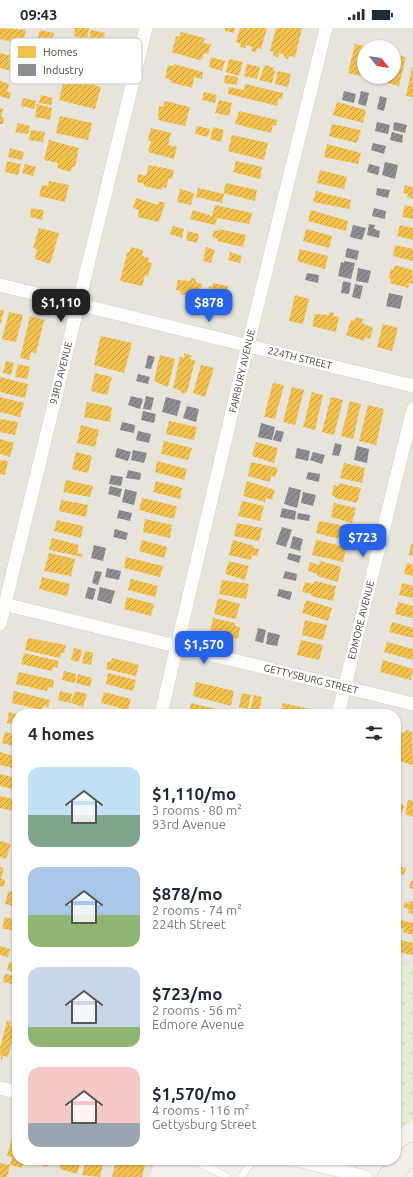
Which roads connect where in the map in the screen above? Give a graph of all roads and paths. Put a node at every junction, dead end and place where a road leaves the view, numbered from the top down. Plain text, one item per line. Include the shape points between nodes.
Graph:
1 (146, 28) edge
2 (326, 28) edge
3 (142, 44) edge
4 (132, 84) edge
5 (0, 285) edge
6 (78, 304) junction
7 (248, 345) junction
8 (413, 386) edge
9 (413, 409) edge
10 (2, 604) edge
11 (0, 624) edge
12 (178, 646) junction
13 (345, 687) junction
14 (413, 704) edge
15 (162, 709) edge
16 (339, 709) edge
17 (0, 1088) edge
18 (12, 1091) edge
19 (413, 1153) edge
20 (203, 1165) edge
21 (249, 1165) edge
22 (317, 1165) edge
23 (400, 1165) edge
24 (401, 1165) edge
25 (227, 1177) edge
26 (241, 1177) edge
27 (366, 1177) edge
28 (388, 1177) edge

1 - 3 street, 93RD AVENUE
2 - 7 street, FAIRBURY AVENUE
4 - 6 street, 93RD AVENUE
5 - 6 street, 224TH STREET
6 - 7 street, 224TH STREET
6 - 10 street, 93RD AVENUE
7 - 8 street, 224TH STREET
7 - 12 street, FAIRBURY AVENUE
9 - 13 street, EDMORE AVENUE
10 - 11 street, 93RD AVENUE
10 - 12 street, GETTYSBURG STREET
12 - 13 street, GETTYSBURG STREET
12 - 15 street, FAIRBURY AVENUE
13 - 14 street, GETTYSBURG STREET
13 - 16 street, EDMORE AVENUE
17 - 18 street
19 - 24 main road
20 - 25 lane
21 - 26 lane
22 - 27 street
23 - 28 main road

